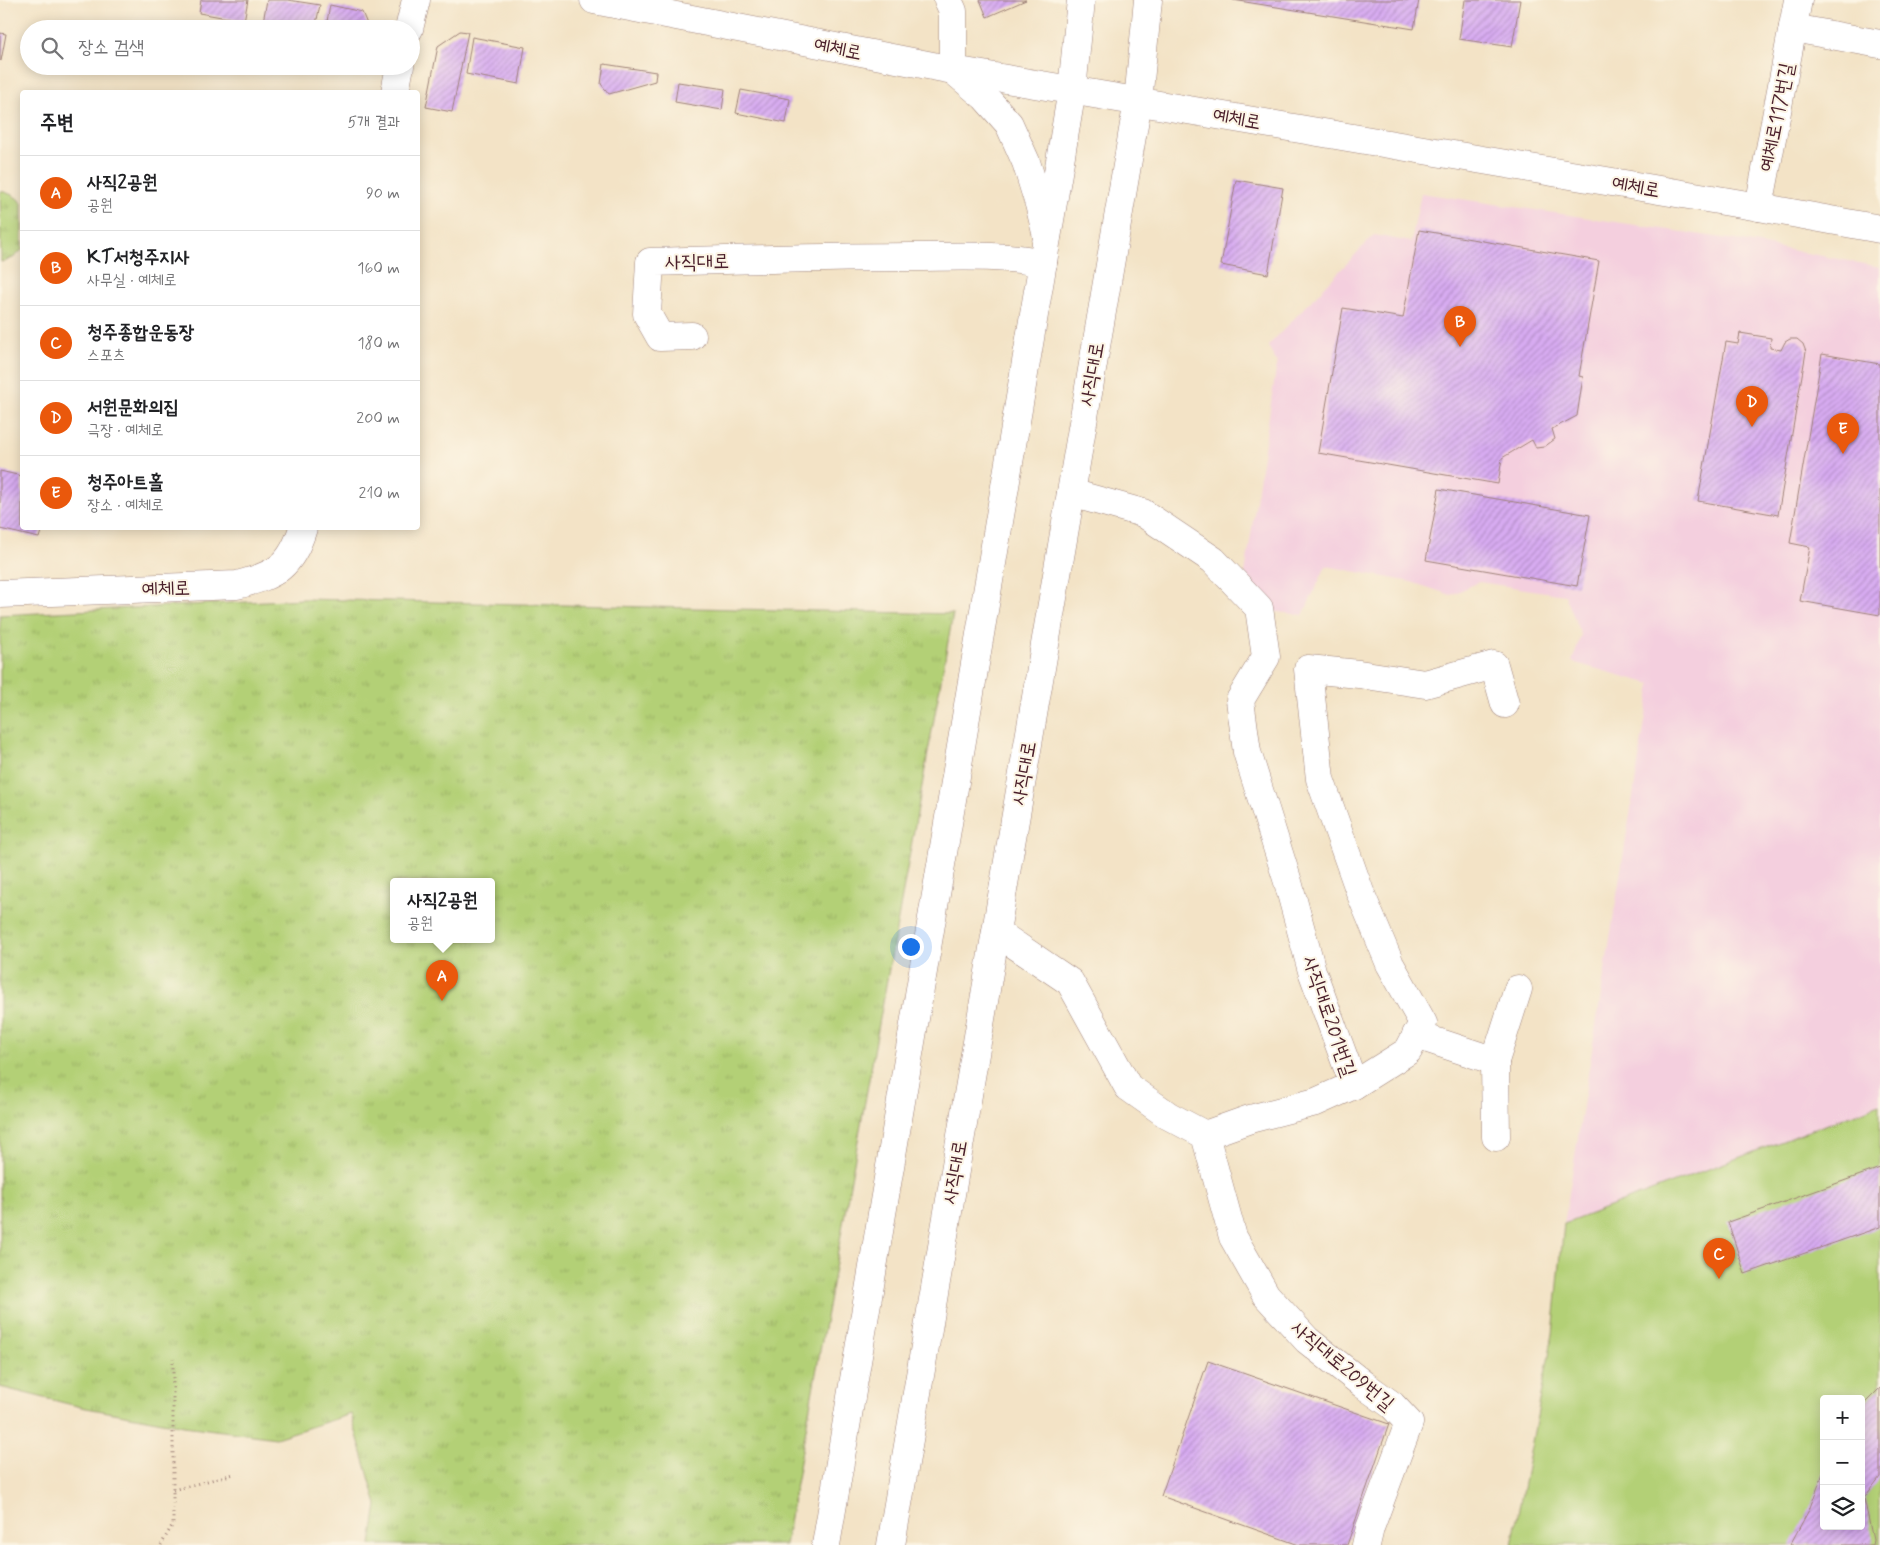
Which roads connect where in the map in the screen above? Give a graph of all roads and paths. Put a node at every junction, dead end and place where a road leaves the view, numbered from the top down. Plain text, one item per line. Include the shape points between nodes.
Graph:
1 (416, 0) edge
2 (594, 0) edge
3 (948, 0) edge
4 (1081, 0) edge
5 (1148, 0) edge
6 (1798, 0) edge
7 (411, 20) edge
8 (1793, 28) junction
9 (1880, 44) edge
10 (953, 70) junction
11 (398, 75) edge
12 (394, 90) edge
13 (1072, 90) junction
14 (1138, 101) junction
15 (1759, 207) junction
16 (1880, 229) edge
17 (1047, 236) junction
18 (1043, 262) junction
19 (692, 336) dead end
20 (1071, 493) junction
21 (302, 530) edge
22 (0, 594) edge
23 (1266, 657) junction
24 (1308, 669) junction
25 (1505, 704) dead end
26 (996, 932) junction
27 (1518, 989) dead end
28 (1416, 1036) junction
29 (1495, 1061) junction
30 (1354, 1085) junction
31 (1205, 1135) junction
32 (1496, 1138) dead end
33 (173, 1358) dead end
34 (234, 1474) dead end
35 (173, 1490) junction
36 (161, 1545) edge
37 (826, 1545) edge
38 (891, 1545) edge
39 (1366, 1545) edge

1 - 7 main road
2 - 10 main road, 예체로
3 - 10 main road via 953,11
4 - 13 main road
5 - 14 main road, 사직대로
6 - 8 main road, 예체로117번길
8 - 9 main road
8 - 15 main road, 예체로117번길
10 - 13 main road, 예체로
10 - 17 main road via 985,97 1009,124 1026,162
11 - 12 main road
13 - 14 main road, 예체로
13 - 17 main road
14 - 15 main road, 예체로
14 - 20 main road, 사직대로
15 - 16 main road, 예체로
17 - 18 main road
18 - 19 main road, 사직대로 via 970,257 650,262 647,314 660,336
18 - 37 main road
20 - 23 main road via 1143,513 1213,560 1259,608
20 - 26 main road, 사직대로
21 - 22 main road, 예체로 via 297,547 284,564 263,578 237,585
23 - 24 main road
23 - 30 main road, 사직대로201번길 via 1240,700 1247,752 1312,971
24 - 25 main road via 1425,684 1494,665
24 - 28 main road via 1320,779 1360,892 1390,964 1423,1023
26 - 31 main road via 1070,982 1128,1087 1169,1116
26 - 38 main road, 사직대로
27 - 29 main road
28 - 29 main road
28 - 30 main road, 사직대로201번길 via 1408,1051
29 - 32 main road
30 - 31 main road via 1316,1102 1250,1118
31 - 39 main road, 사직대로209번길 via 1233,1237 1266,1295 1307,1340 1392,1405 1409,1423
33 - 35 path
34 - 35 path
35 - 36 path via 173,1524

